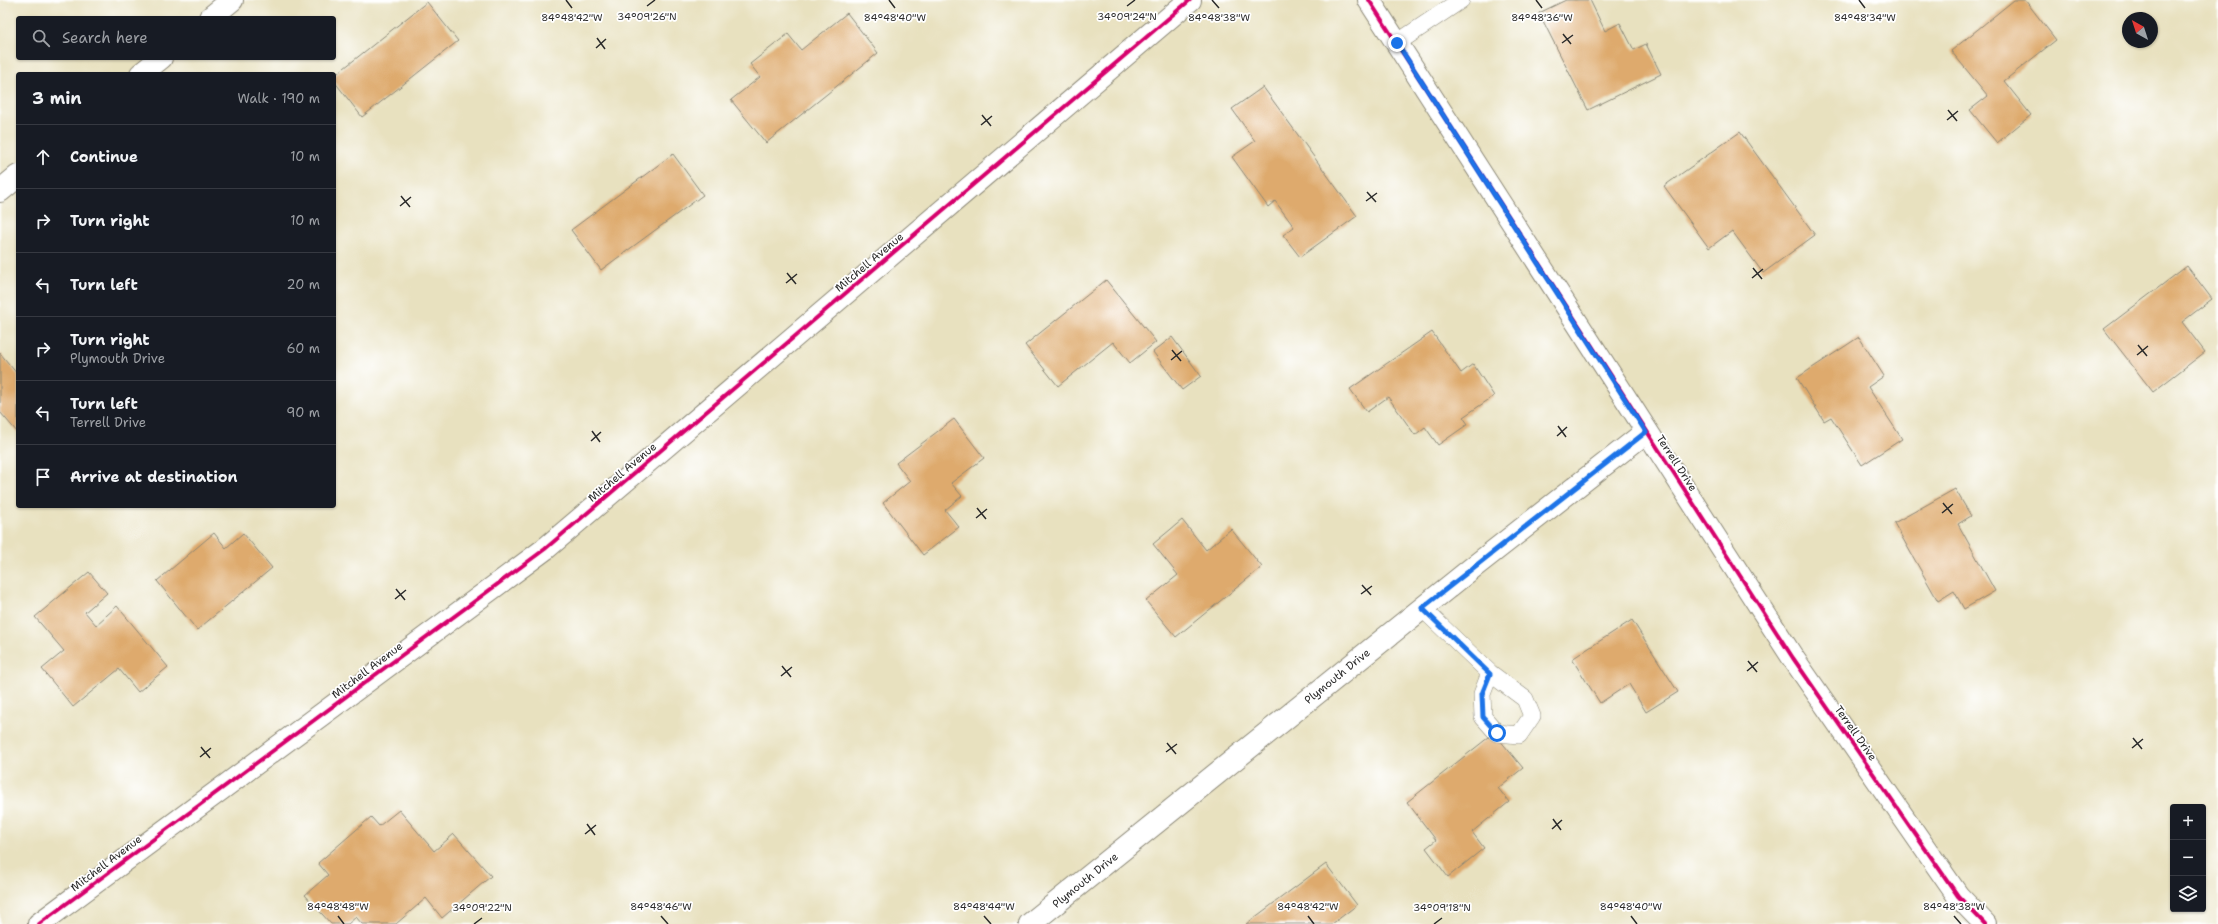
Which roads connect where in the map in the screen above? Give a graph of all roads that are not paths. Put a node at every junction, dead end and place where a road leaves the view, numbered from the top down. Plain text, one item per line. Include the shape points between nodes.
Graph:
1 (232, 0) edge
2 (1190, 0) edge
3 (1369, 0) edge
4 (1461, 0) edge
5 (212, 16) edge
6 (1397, 43) junction
7 (158, 60) edge
8 (143, 72) edge
9 (16, 178) edge
10 (0, 191) edge
11 (1646, 432) junction
12 (1422, 608) junction
13 (1490, 674) dead end
14 (1958, 896) junction
15 (39, 924) edge
16 (1030, 924) edge
17 (1966, 924) edge
18 (1985, 924) edge

1 - 5 street
2 - 15 street, Mitchell Avenue via 545,549
3 - 6 street, Terrell Drive
4 - 6 lane
6 - 11 street, Terrell Drive
7 - 8 street
9 - 10 street
11 - 12 street, Plymouth Drive
11 - 14 street, Terrell Drive via 1793,658
12 - 13 lane
12 - 16 street, Plymouth Drive
14 - 17 street, Terrell Drive
14 - 18 street, Terrell Drive

